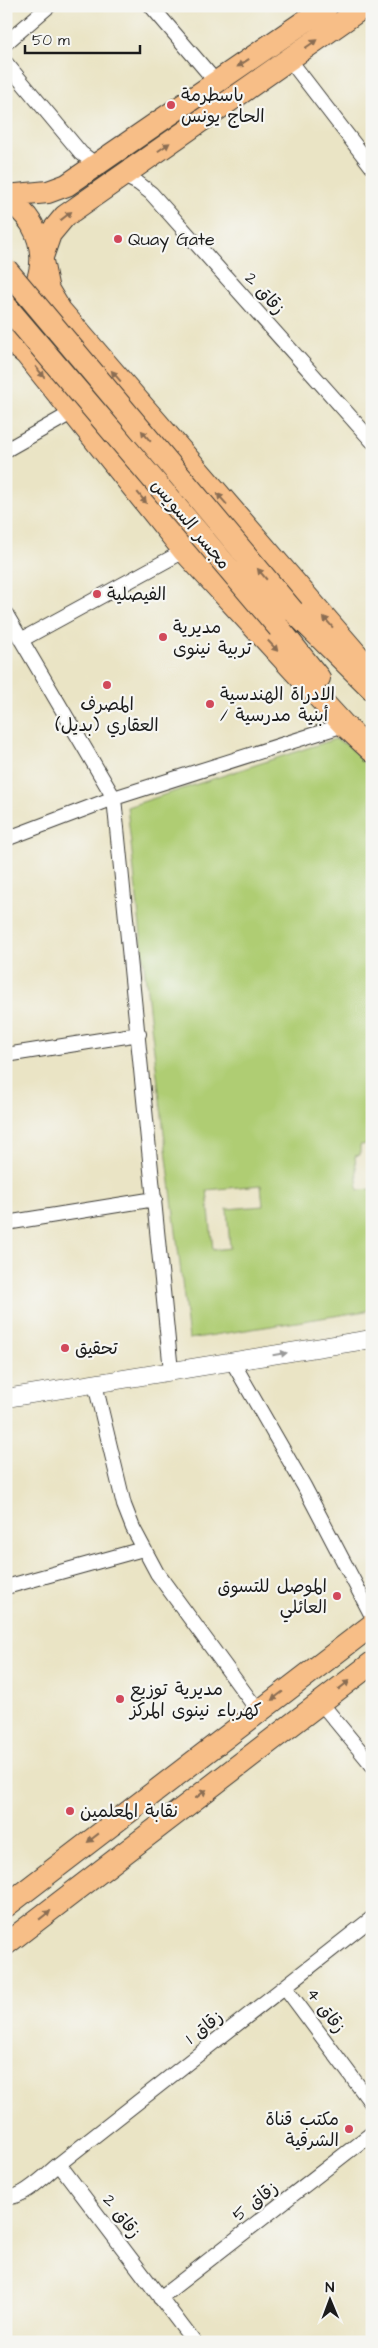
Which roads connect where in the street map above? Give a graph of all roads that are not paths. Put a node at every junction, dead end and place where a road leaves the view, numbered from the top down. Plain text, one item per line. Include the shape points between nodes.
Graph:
1 (49, 6) edge
2 (151, 6) edge
3 (327, 6) edge
4 (365, 6) edge
5 (6, 43) edge
6 (289, 59) junction
7 (6, 64) edge
8 (216, 82) junction
9 (98, 166) junction
10 (372, 167) edge
11 (124, 176) junction
12 (6, 196) edge
13 (6, 200) edge
14 (42, 259) junction
15 (6, 269) edge
16 (6, 306) edge
17 (6, 314) edge
18 (6, 337) edge
19 (73, 412) junction
20 (372, 441) edge
21 (6, 450) edge
22 (184, 551) junction
23 (6, 614) edge
24 (21, 640) junction
25 (372, 672) edge
26 (372, 688) edge
27 (344, 724) junction
28 (372, 746) edge
29 (372, 751) edge
30 (114, 798) junction
31 (6, 839) edge
32 (139, 1034) junction
33 (6, 1055) edge
34 (155, 1199) junction
35 (6, 1223) edge
36 (372, 1339) edge
37 (232, 1362) junction
38 (171, 1372) junction
39 (95, 1384) junction
40 (6, 1398) edge
41 (143, 1549) junction
42 (6, 1586) edge
43 (372, 1616) edge
44 (372, 1624) edge
45 (372, 1663) edge
46 (321, 1703) junction
47 (258, 1711) junction
48 (372, 1765) edge
49 (6, 1906) edge
50 (372, 1918) edge
51 (6, 1944) edge
52 (285, 1987) junction
53 (372, 2104) edge
54 (372, 2133) edge
55 (59, 2164) junction
56 (6, 2196) edge
57 (160, 2298) junction
58 (194, 2342) edge

1 - 5 street
2 - 8 street
3 -> 8 main road
6 -> 4 main road
6 - 10 street
11 -> 6 main road
7 - 9 street via 81,153
8 - 9 main road
9 - 12 main road via 67,185 48,192
14 -> 11 main road via 44,246 56,224
11 - 20 street, زقاق 2 via 151,193
13 - 14 main road via 30,220 39,238
14 - 17 main road via 38,280 27,298
25 -> 14 main road via 60,310 48,290
26 -> 15 main road, مجسر السويس, bridge via 293,611
16 - 28 main road, مجسر السويس, bridge via 279,628
18 -> 19 main road via 26,354
19 - 21 street
19 -> 22 main road
22 - 24 street
22 -> 27 main road
23 - 24 street
24 - 30 street
27 - 29 main road
27 - 30 street
30 - 31 street
30 - 32 street
32 - 33 street
32 - 34 street
34 - 35 street
34 - 38 street
37 -> 36 street
37 - 38 street
37 - 43 street via 304,1486
38 - 39 street
39 - 40 street
39 - 41 street via 124,1505
41 - 42 street
41 - 47 street
44 -> 47 main road
46 -> 45 main road
46 - 48 street
51 -> 46 main road
47 -> 49 main road
50 - 52 street, زقاق 1
52 - 53 street, زقاق 4
52 - 55 street, زقاق 1
54 - 57 street, زقاق 5
55 - 56 street via 21,2194
55 - 57 street, زقاق 2
57 - 58 street, زقاق 2

